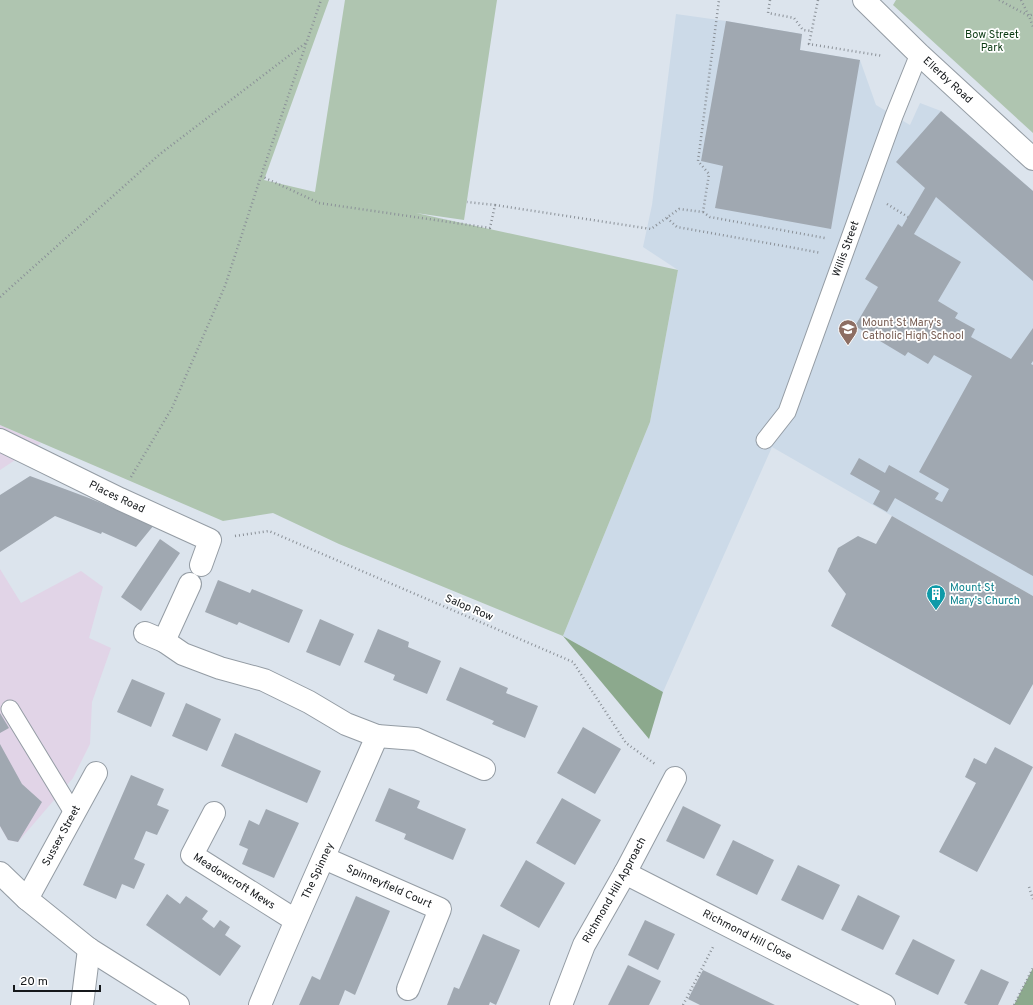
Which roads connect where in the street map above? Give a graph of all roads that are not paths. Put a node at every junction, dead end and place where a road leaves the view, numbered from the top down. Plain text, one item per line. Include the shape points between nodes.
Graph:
1 (864, 0) edge
2 (919, 54) junction
3 (1033, 159) edge
4 (0, 440) edge
5 (765, 440) dead end
6 (201, 565) dead end
7 (190, 584) dead end
8 (10, 709) dead end
9 (377, 736) junction
10 (484, 769) dead end
11 (96, 774) dead end
12 (675, 778) road end
13 (214, 813) dead end
14 (74, 814) junction
15 (324, 858) junction
16 (0, 873) edge
17 (625, 873) junction
18 (27, 899) junction
19 (295, 920) junction
20 (89, 949) junction
21 (408, 988) dead end
22 (872, 1002) edge
23 (562, 1004) edge
24 (82, 1005) edge
25 (178, 1005) edge
26 (260, 1005) edge

1 - 2 street, Ellerby Road
2 - 3 street, Ellerby Road
2 - 5 lane, Willis Street via 842,258 788,412
4 - 6 street, Places Road via 210,540
7 - 9 street via 154,637 183,654 220,668 264,680 346,724
8 - 14 lane
9 - 10 street via 416,739
9 - 15 street, The Spinney
11 - 14 street, Sussex Street
12 - 17 street, Richmond Hill Approach
13 - 19 street, Meadowcroft Mews via 192,855
14 - 18 street, Sussex Street
15 - 19 street, The Spinney
15 - 21 street, Spinneyfield Court via 440,909
16 - 18 street
17 - 22 street, Richmond Hill Close
17 - 23 street, Richmond Hill Approach via 584,945
18 - 20 street
19 - 26 street, The Spinney
20 - 24 street
20 - 25 street

